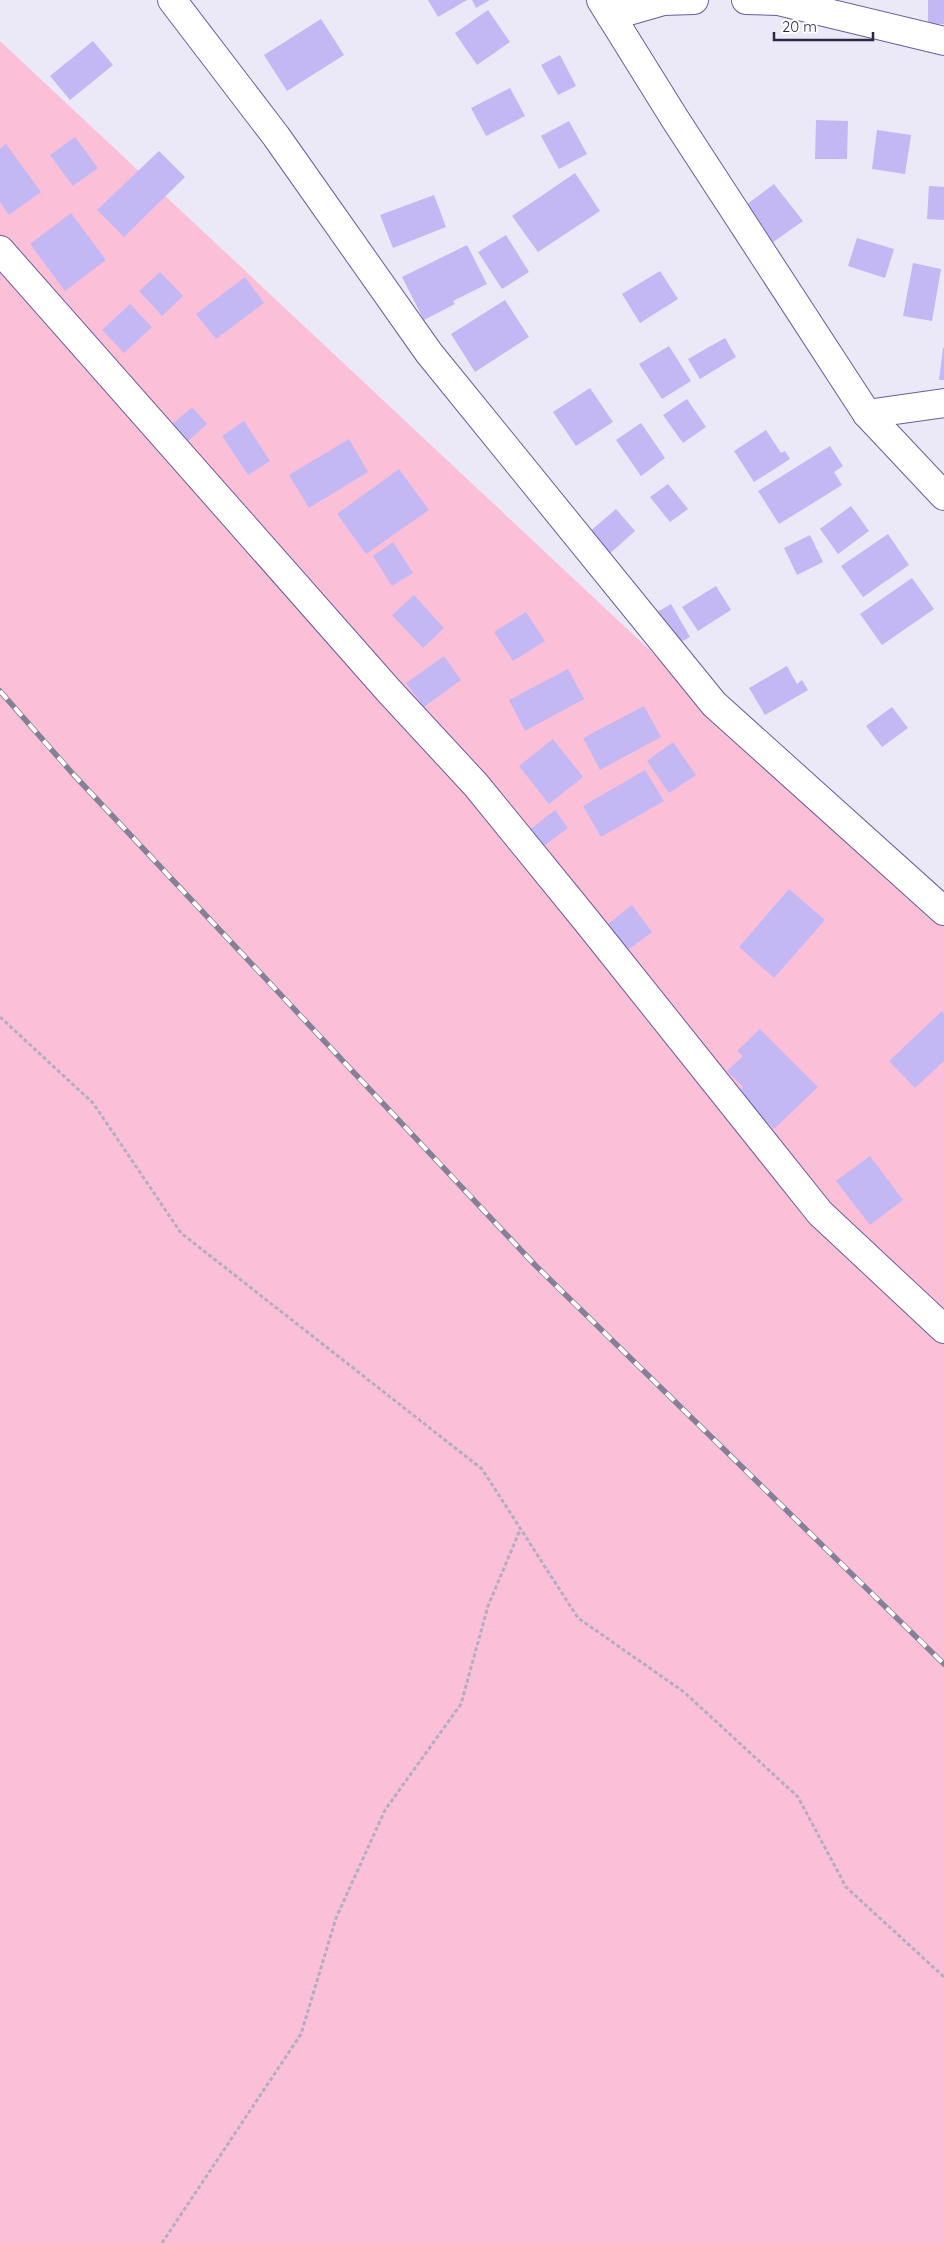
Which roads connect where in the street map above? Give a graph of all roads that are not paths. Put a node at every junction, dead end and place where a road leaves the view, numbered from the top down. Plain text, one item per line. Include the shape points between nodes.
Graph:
1 (172, 0) edge
2 (694, 0) edge
3 (746, 0) edge
4 (606, 8) edge
5 (944, 41) edge
6 (0, 250) edge
7 (944, 403) edge
8 (867, 414) junction
9 (944, 496) edge
10 (944, 911) edge
11 (944, 1329) edge

1 - 10 street via 276,136 429,353 714,704
2 - 4 street
3 - 5 street via 778,1
4 - 8 street
6 - 11 street via 476,785 820,1214
7 - 8 street
8 - 9 street

